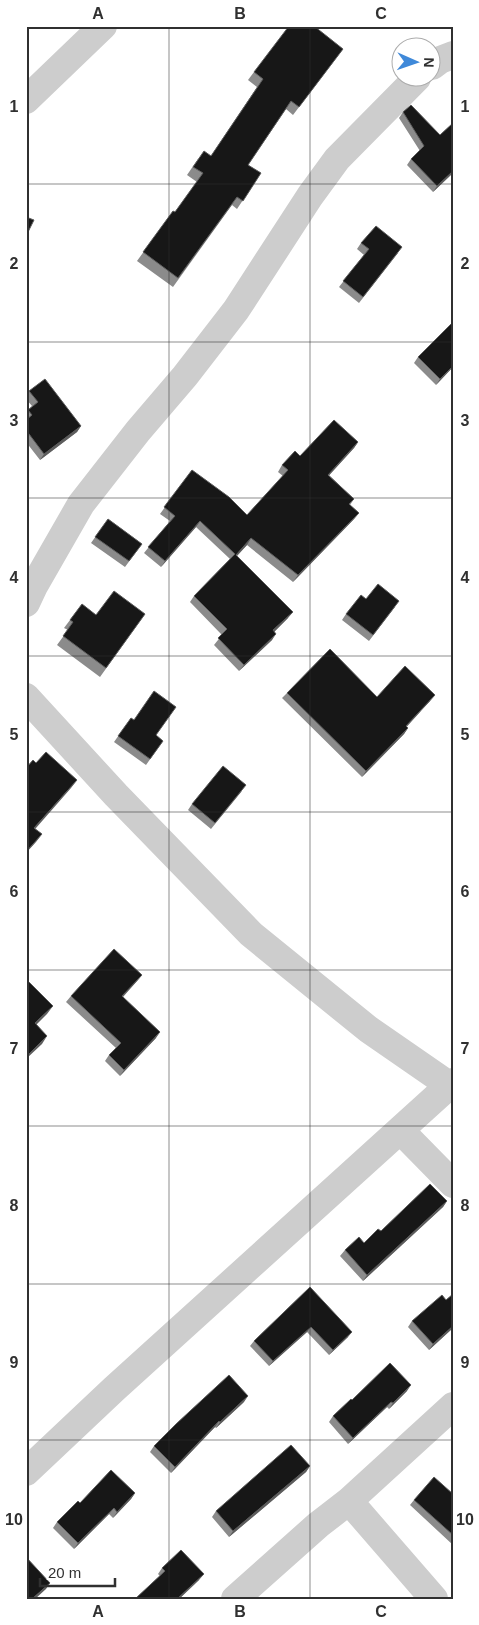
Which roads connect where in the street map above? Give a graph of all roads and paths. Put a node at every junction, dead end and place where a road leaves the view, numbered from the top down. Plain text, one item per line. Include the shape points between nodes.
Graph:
1 (103, 26) edge
2 (407, 88) edge
3 (26, 100) edge
4 (26, 603) edge
5 (26, 698) edge
6 (451, 1083) edge
7 (400, 1130) junction
8 (453, 1184) edge
9 (453, 1406) edge
10 (26, 1472) edge
11 (348, 1501) junction
12 (235, 1599) edge
13 (434, 1599) edge

1 - 3 street
2 - 4 street via 337,160 236,310 80,504
5 - 6 street via 251,934 368,1029
6 - 7 street
7 - 8 street
7 - 10 street
9 - 11 street
11 - 12 street
11 - 13 street

